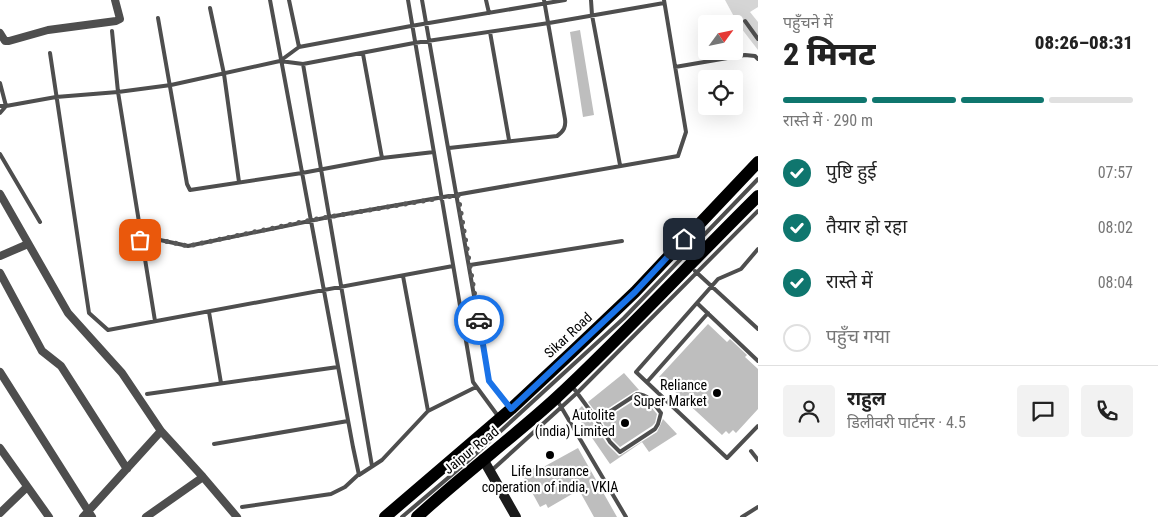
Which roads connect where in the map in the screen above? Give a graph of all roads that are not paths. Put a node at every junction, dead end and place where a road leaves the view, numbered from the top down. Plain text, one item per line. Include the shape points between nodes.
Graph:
1 (115, 0) edge
2 (270, 0) edge
3 (289, 0) edge
4 (408, 0) edge
5 (422, 0) edge
6 (486, 0) edge
7 (565, 0) edge
8 (591, 0) edge
9 (544, 2) edge
10 (664, 2) edge
11 (210, 8) dead end
12 (489, 13) junction
13 (592, 15) junction
14 (158, 18) dead end
15 (745, 21) dead end
16 (426, 23) junction
17 (549, 24) junction
18 (411, 26) junction
19 (112, 31) dead end
20 (490, 32) junction
21 (0, 34) edge
22 (758, 39) edge
23 (429, 41) junction
24 (414, 43) junction
25 (299, 47) junction
26 (50, 53) dead end
27 (363, 54) junction
28 (758, 59) edge
29 (280, 61) junction
30 (303, 64) junction
31 (675, 67) junction
32 (224, 74) junction
33 (0, 83) edge
34 (171, 85) junction
35 (118, 92) junction
36 (56, 97) junction
37 (0, 106) edge
38 (6, 106) junction
39 (0, 113) edge
40 (509, 140) junction
41 (449, 148) junction
42 (434, 152) junction
43 (0, 154) edge
44 (382, 158) junction
45 (758, 162) edge
46 (620, 165) junction
47 (321, 170) junction
48 (302, 173) junction
49 (758, 179) edge
50 (239, 182) junction
51 (0, 194) edge
52 (458, 195) junction
53 (758, 196) edge
54 (442, 198) junction
55 (758, 211) edge
56 (329, 217) junction
57 (311, 220) junction
58 (40, 222) dead end
59 (140, 240) junction
60 (622, 241) dead end
61 (28, 244) junction
62 (758, 249) edge
63 (0, 256) edge
64 (470, 265) junction
65 (453, 266) junction
66 (693, 270) junction
67 (0, 273) edge
68 (403, 276) junction
69 (341, 286) junction
70 (712, 286) junction
71 (323, 290) junction
72 (698, 304) junction
73 (209, 312) junction
74 (708, 313) junction
75 (155, 321) junction
76 (758, 329) edge
77 (758, 361) edge
78 (338, 367) junction
79 (0, 372) edge
80 (647, 382) junction
81 (221, 383) junction
82 (476, 387) junction
83 (574, 388) junction
84 (147, 394) dead end
85 (559, 403) junction
86 (511, 409) junction
87 (428, 411) junction
88 (500, 418) junction
89 (597, 420) junction
90 (348, 421) junction
91 (758, 426) edge
92 (161, 432) junction
93 (214, 444) dead end
94 (0, 448) edge
95 (751, 451) dead end
96 (483, 459) junction
97 (758, 460) edge
98 (372, 466) junction
99 (127, 469) junction
100 (490, 471) junction
101 (359, 474) junction
102 (203, 477) junction
103 (27, 486) junction
104 (242, 507) dead end
105 (758, 507) edge
106 (0, 513) edge
107 (88, 515) edge
108 (49, 517) edge
109 (146, 517) edge
110 (237, 517) edge
111 (385, 517) edge
112 (402, 517) edge
113 (417, 517) edge
114 (516, 517) edge
115 (626, 517) edge
116 (742, 517) edge

1 - 21 street via 120,19 116,21 48,30 9,41
2 - 29 lane
3 - 25 lane
4 - 18 lane
5 - 16 lane
6 - 12 lane
7 - 9 lane
8 - 13 lane
9 - 12 lane
9 - 17 lane
10 - 13 lane
10 - 31 lane
11 - 32 lane
12 - 16 lane
13 - 17 lane
13 - 46 lane
14 - 34 lane
15 - 22 lane
16 - 18 lane
16 - 23 lane
17 - 20 lane
17 - 40 lane via 566,126 557,136
18 - 24 lane
18 - 25 lane
19 - 35 lane
20 - 23 lane
20 - 40 lane
23 - 24 lane
23 - 41 lane
24 - 27 lane
24 - 42 lane
25 - 29 lane
26 - 36 lane
27 - 30 lane
27 - 44 lane
28 - 31 lane via 745,55
29 - 30 lane
29 - 32 lane
29 - 48 lane
30 - 47 lane
31 - 46 lane via 686,132 678,156
32 - 34 lane
32 - 50 lane
33 - 38 lane
34 - 35 lane
34 - 50 lane via 188,188 193,191
35 - 36 lane
35 - 59 lane
36 - 38 lane
36 - 75 lane via 89,313 108,330
37 - 38 lane
38 - 39 lane
40 - 41 lane
41 - 52 lane
42 - 44 lane
42 - 54 lane
43 - 58 lane
44 - 47 lane
45 - 86 main road, Sikar Road via 635,292
46 - 52 lane
47 - 48 lane
47 - 56 lane
48 - 50 lane
48 - 57 lane
49 - 112 lane via 624,318
51 - 61 street
52 - 54 lane
52 - 64 lane
53 - 66 main road, Jaipur Road
54 - 56 lane
54 - 65 lane
55 - 66 lane
56 - 57 lane
56 - 69 lane
57 - 59 lane via 188,246
57 - 71 lane
59 - 75 lane
60 - 64 lane
61 - 63 street
61 - 92 street via 68,313 122,373
62 - 70 lane via 741,268 718,279
64 - 86 lane via 489,381
65 - 68 lane
65 - 82 lane
66 - 70 lane
66 - 83 main road, Jaipur Road via 622,335
67 - 99 street via 42,351 60,366
68 - 69 lane
68 - 87 lane
69 - 71 lane
69 - 98 lane
70 - 72 lane
70 - 76 lane
71 - 73 lane
71 - 78 lane
72 - 74 lane
72 - 80 lane via 636,372
73 - 75 lane
73 - 81 lane
74 - 77 lane
74 - 80 lane
78 - 81 lane
78 - 90 lane
79 - 107 street
80 - 91 lane via 727,458
81 - 84 lane
82 - 87 lane
82 - 88 lane
83 - 85 main road, Jaipur Road
83 - 89 lane
85 - 96 main road, Jaipur Road
85 - 100 lane
85 - 115 lane
86 - 88 main road, Sikar Road
87 - 98 lane via 382,460
88 - 111 main road, Sikar Road
89 - 89 lane via 620,452 655,429 661,413 651,399 637,394
90 - 93 lane
90 - 101 lane
92 - 99 street
92 - 102 street
94 - 103 street
95 - 97 lane
96 - 100 street
96 - 113 main road, Jaipur Road
98 - 101 lane
99 - 107 street
100 - 114 street
101 - 104 lane via 346,487 331,494
102 - 109 street
102 - 110 street
103 - 106 street
103 - 108 street
105 - 116 lane

